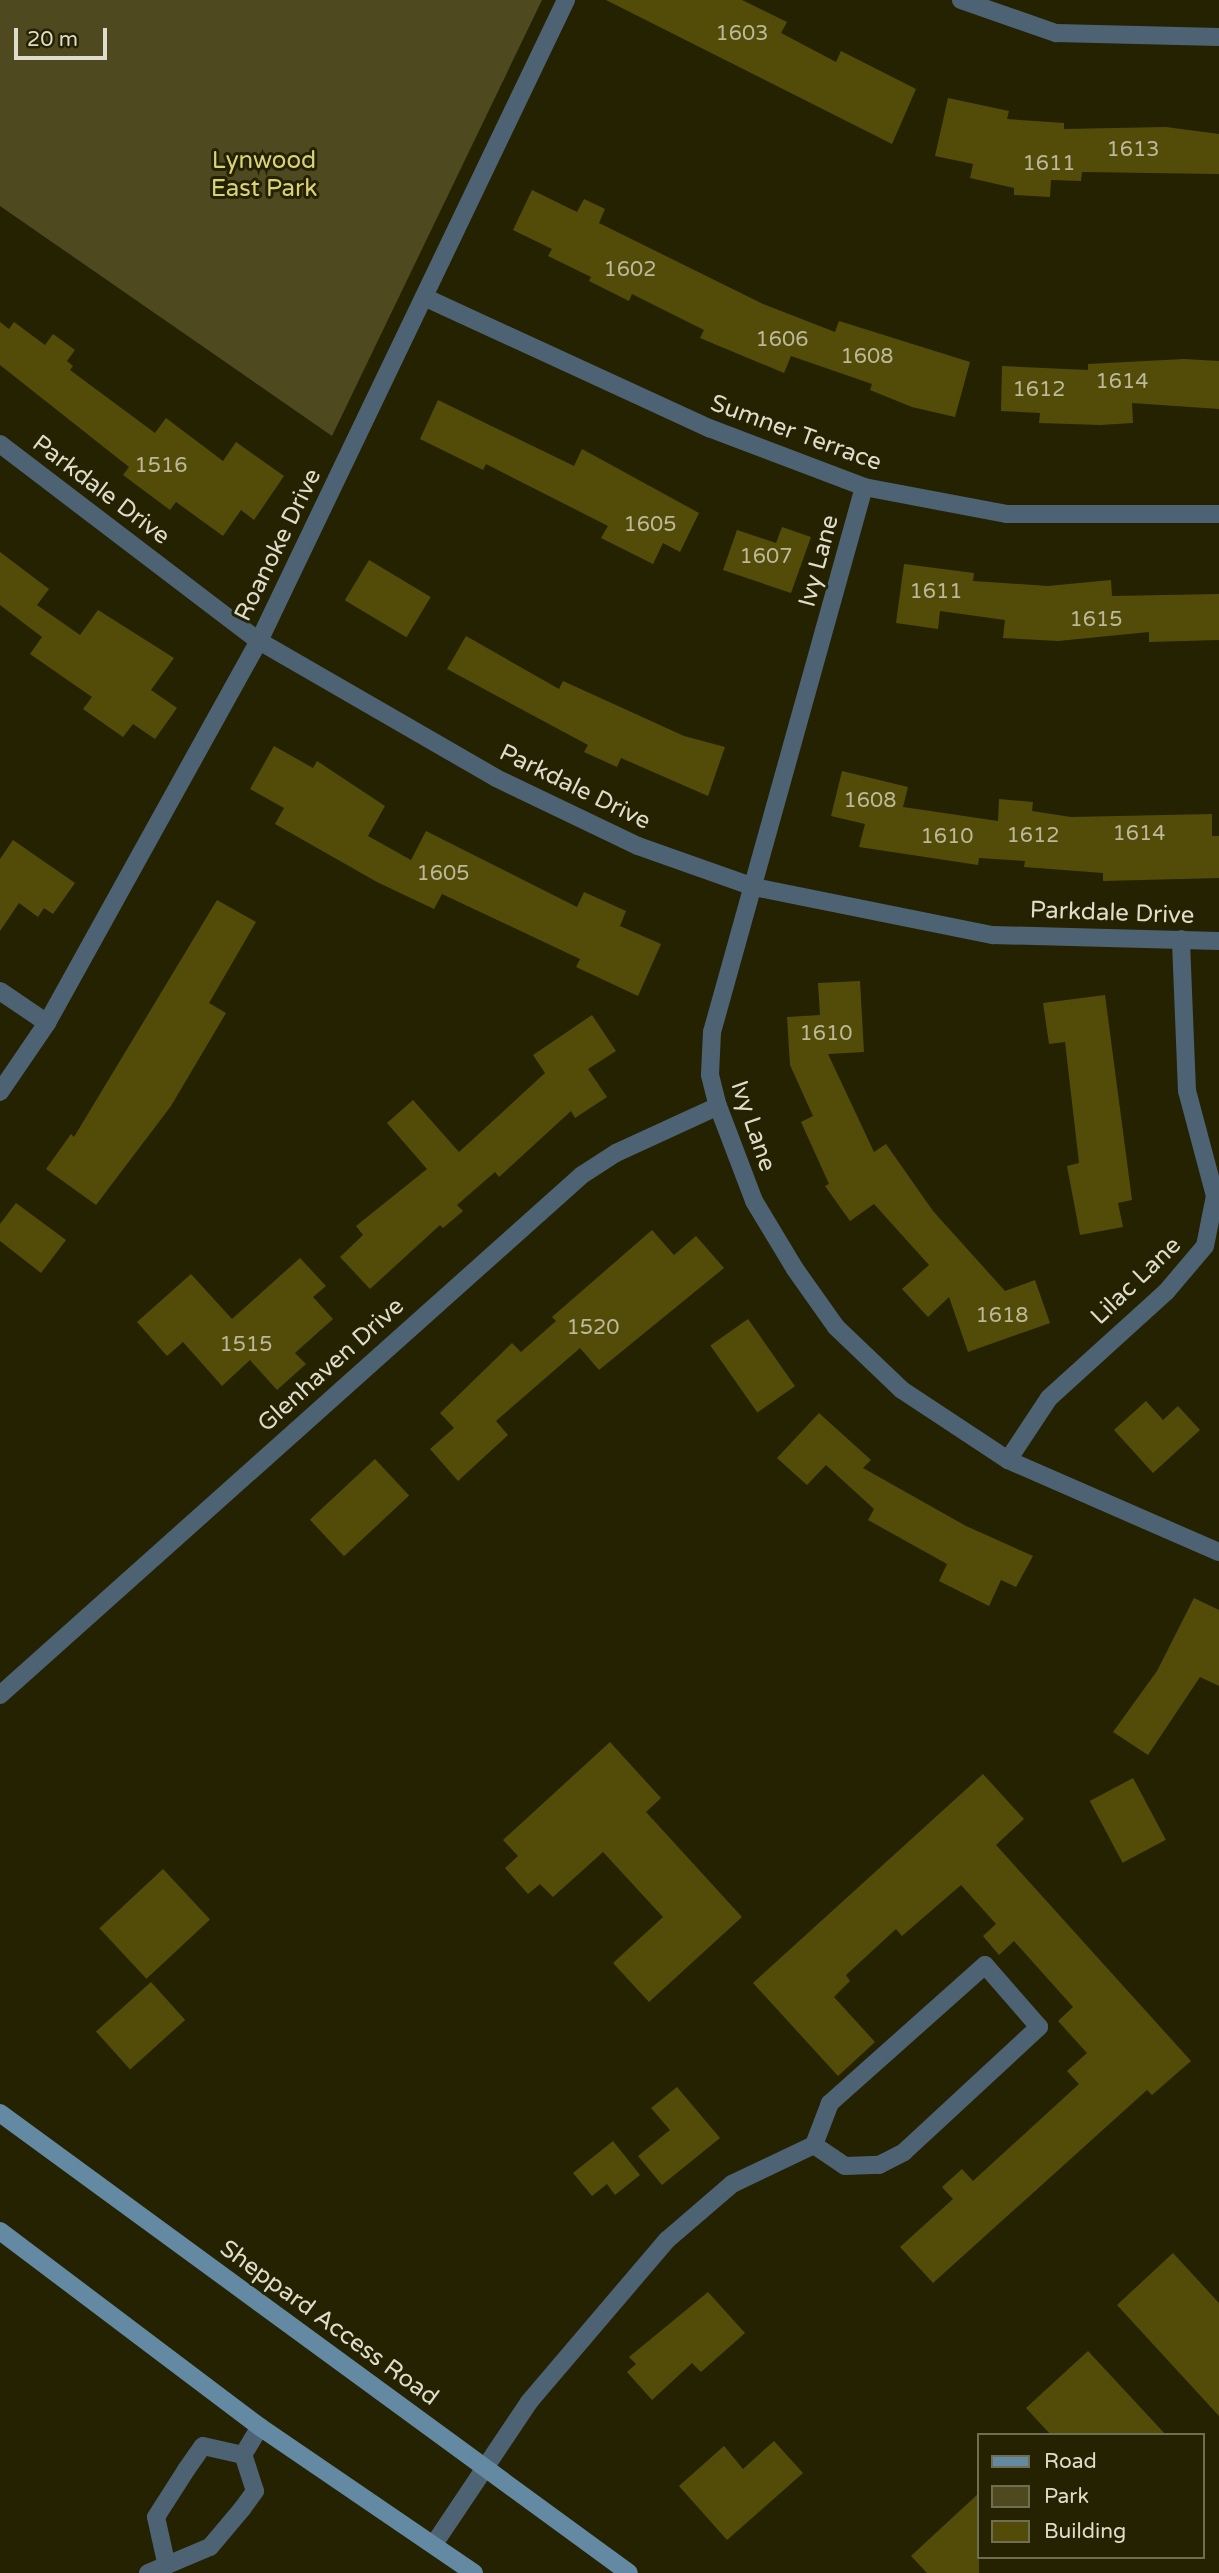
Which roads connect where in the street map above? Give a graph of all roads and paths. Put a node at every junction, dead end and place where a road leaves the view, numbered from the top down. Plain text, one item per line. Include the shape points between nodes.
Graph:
1 (566, 0) edge
2 (961, 0) edge
3 (1219, 37) edge
4 (424, 297) junction
5 (0, 444) edge
6 (864, 488) junction
7 (1219, 514) edge
8 (259, 641) junction
9 (754, 887) junction
10 (1181, 939) junction
11 (1219, 941) edge
12 (0, 991) edge
13 (47, 1023) junction
14 (0, 1092) edge
15 (718, 1106) junction
16 (1008, 1460) junction
17 (1219, 1552) edge
18 (0, 1695) edge
19 (0, 2113) edge
20 (814, 2145) junction
21 (0, 2231) edge
22 (260, 2427) junction
23 (243, 2455) junction
24 (485, 2468) junction
25 (434, 2544) junction
26 (166, 2562) junction
27 (148, 2573) edge
28 (474, 2573) edge
29 (629, 2573) edge

1 - 4 street, Roanoke Drive
2 - 3 street via 1056,33
4 - 6 street, Sumner Terrace via 709,428
4 - 8 street, Roanoke Drive
5 - 8 street, Parkdale Drive
6 - 7 street, Sumner Terrace via 1007,514
6 - 9 street, Ivy Lane
8 - 9 street, Parkdale Drive via 496,778 638,846
8 - 13 street, Roanoke Drive
9 - 10 street, Parkdale Drive via 993,934
9 - 15 street, Ivy Lane via 712,1032 710,1075
10 - 11 street, Parkdale Drive
10 - 16 street, Lilac Lane via 1187,1091 1215,1196 1205,1247 1166,1292 1049,1398
12 - 13 street
13 - 14 street, Roanoke Drive
15 - 16 street, Ivy Lane via 754,1201 836,1327 902,1390
15 - 18 street, Glenhaven Drive via 616,1153 582,1175
16 - 17 street, Ivy Lane
19 - 24 main road, Sheppard Access Road
20 - 20 street via 845,2166 879,2165 904,2152 1040,2027 985,1965 830,2103
20 - 24 street via 732,2184 667,2240 529,2402
21 - 22 main road
22 - 23 street
22 - 25 main road
23 - 26 street via 255,2491 210,2547
23 - 26 street via 203,2446 156,2518
24 - 25 street
24 - 29 main road, Sheppard Access Road
25 - 28 main road
26 - 27 street

